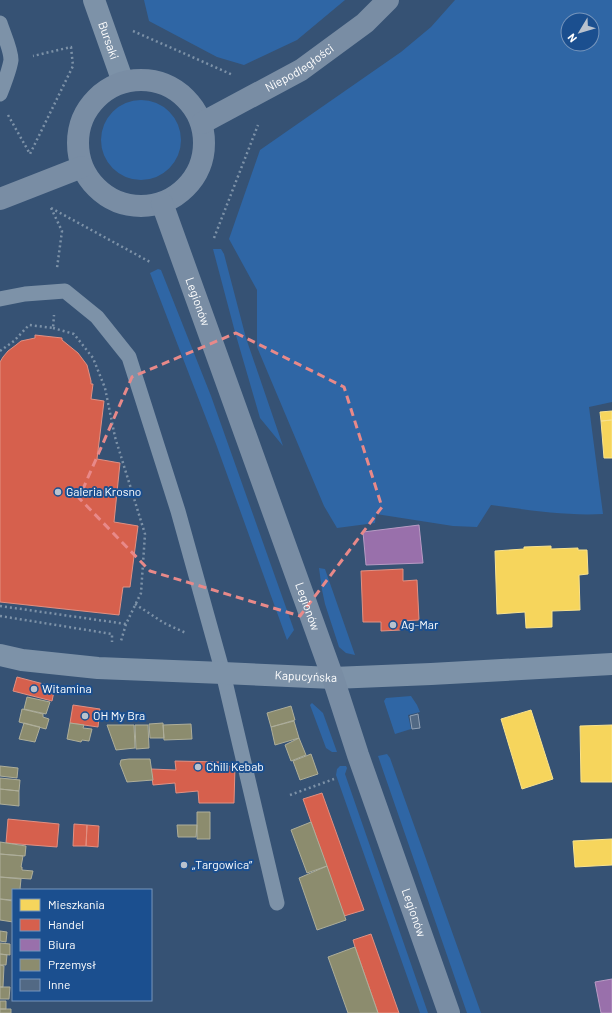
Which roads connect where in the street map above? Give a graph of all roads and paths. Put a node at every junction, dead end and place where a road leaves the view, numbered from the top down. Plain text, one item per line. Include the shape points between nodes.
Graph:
1 (94, 0) edge
2 (388, 0) edge
3 (0, 23) edge
4 (131, 30) dead end
5 (10, 60) junction
6 (233, 75) dead end
7 (123, 82) junction
8 (0, 94) edge
9 (7, 114) dead end
10 (202, 123) junction
11 (258, 124) dead end
12 (82, 167) junction
13 (0, 199) edge
14 (162, 203) junction
15 (214, 238) dead end
16 (150, 262) dead end
17 (55, 291) junction
18 (0, 299) edge
19 (53, 328) junction
20 (0, 351) edge
21 (135, 604) junction
22 (0, 606) edge
23 (189, 639) dead end
24 (0, 655) edge
25 (612, 664) edge
26 (223, 673) junction
27 (333, 678) junction
28 (334, 779) dead end
29 (290, 795) dead end
30 (278, 903) dead end
31 (449, 1013) edge

1 - 7 street, Bursaki
2 - 10 main road, Niepodległości via 365,23 302,70
3 - 5 lane
4 - 6 path
5 - 8 lane
5 - 9 path via 71,47 73,66 30,154
7 - 10 main road via 142,79 162,83 179,92 193,106
7 - 12 main road via 104,91 89,106 80,126 78,146
10 - 14 main road via 204,150 198,171 176,196
11 - 15 path
12 - 13 main road
12 - 14 main road via 93,184 107,196 124,204 144,206
14 - 27 main road, Legionów
16 - 17 path via 50,208 62,230
17 - 18 lane
17 - 19 path
17 - 26 lane via 65,291 98,316 129,357 178,511
19 - 20 path via 28,325 14,341
19 - 21 path via 74,334 92,358 105,388 115,437 145,534 141,593
21 - 22 path via 125,625
21 - 23 path via 164,623 186,632
24 - 26 street, Kapucyńska via 22,660 98,668
25 - 27 street, Kapucyńska
26 - 27 street, Kapucyńska
26 - 30 lane
27 - 31 main road, Legionów
28 - 29 path

